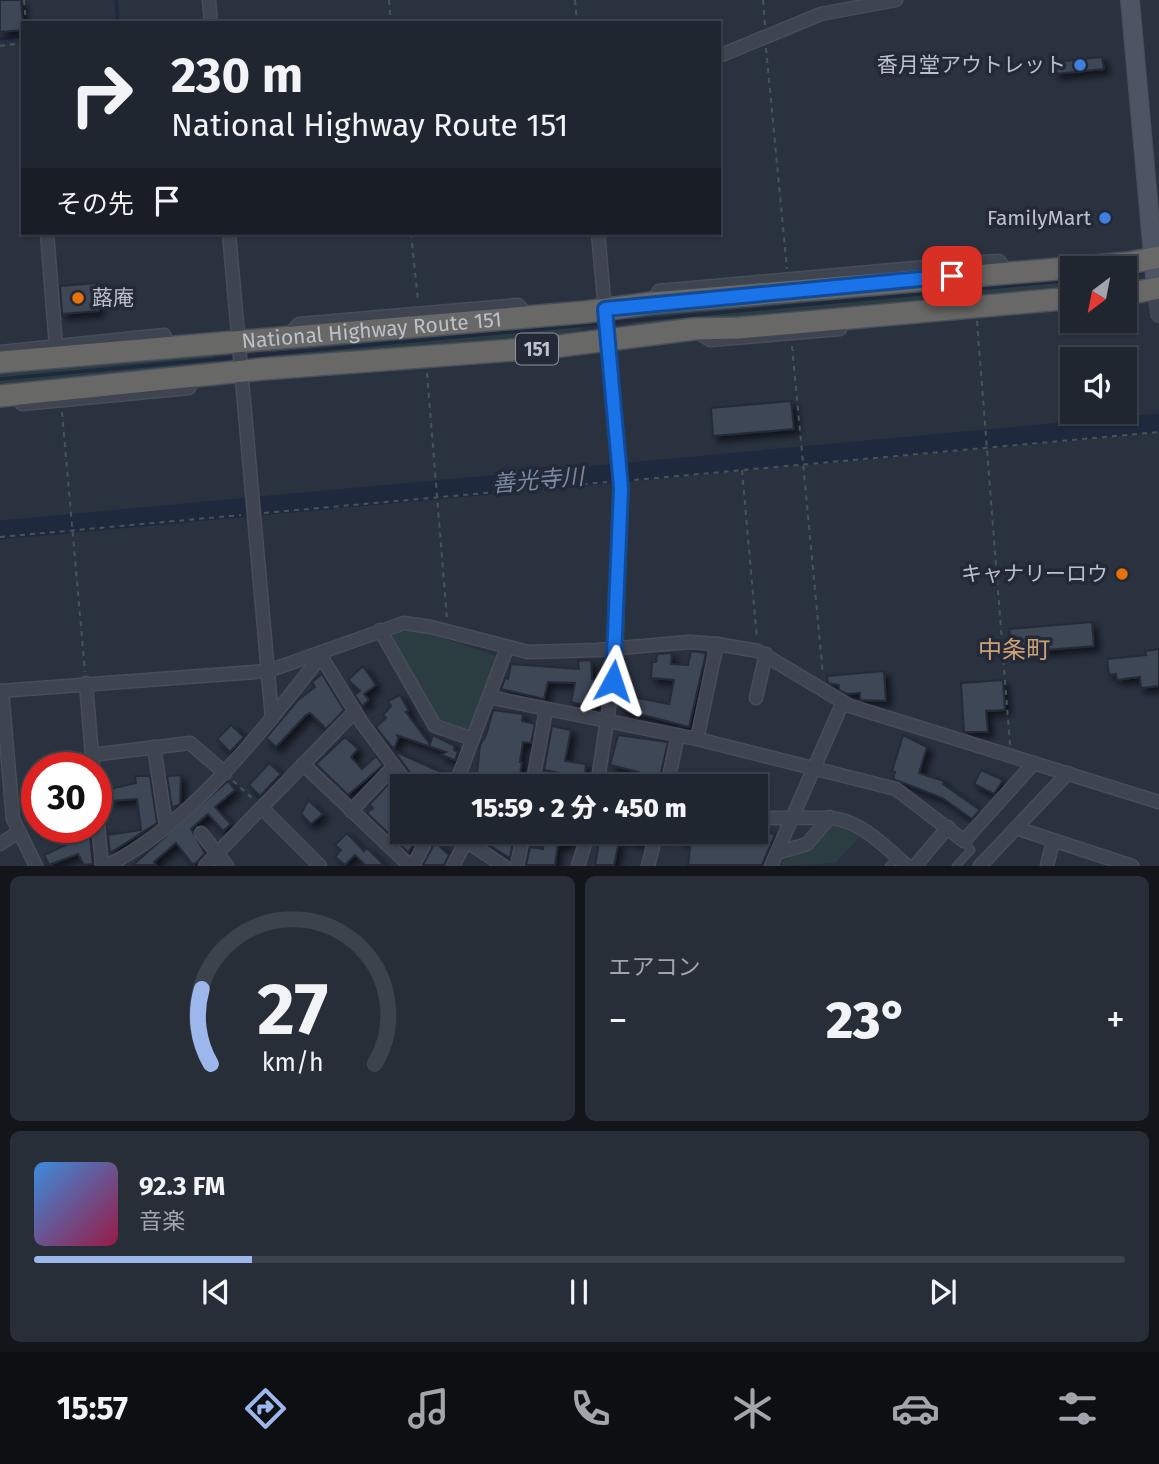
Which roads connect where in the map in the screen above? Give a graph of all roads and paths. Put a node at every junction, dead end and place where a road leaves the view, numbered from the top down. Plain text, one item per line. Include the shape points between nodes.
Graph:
1 (24, 0) edge
2 (209, 0) edge
3 (389, 0) edge
4 (575, 0) edge
5 (763, 0) edge
6 (896, 0) edge
7 (1130, 0) edge
8 (871, 1) edge
9 (26, 21) edge
10 (211, 21) edge
11 (391, 21) edge
12 (577, 21) edge
13 (765, 37) junction
14 (21, 43) edge
15 (0, 46) edge
16 (721, 55) edge
17 (47, 235) edge
18 (229, 235) edge
19 (411, 235) edge
20 (598, 235) edge
21 (1007, 271) junction
22 (1156, 272) edge
23 (788, 281) junction
24 (1138, 285) edge
25 (1060, 299) edge
26 (1060, 302) edge
27 (652, 303) junction
28 (605, 309) junction
29 (419, 314) junction
30 (1159, 314) edge
31 (976, 315) junction
32 (530, 317) junction
33 (694, 330) junction
34 (791, 334) junction
35 (288, 336) junction
36 (607, 339) junction
37 (238, 343) junction
38 (56, 346) junction
39 (552, 347) junction
40 (171, 349) junction
41 (0, 352) edge
42 (0, 362) edge
43 (426, 365) junction
44 (307, 366) junction
45 (242, 373) junction
46 (193, 378) junction
47 (0, 396) edge
48 (61, 401) junction
49 (0, 406) edge
50 (1159, 432) edge
51 (985, 446) junction
52 (804, 464) junction
53 (742, 470) junction
54 (620, 476) junction
55 (436, 496) junction
56 (254, 509) junction
57 (71, 529) junction
58 (0, 537) edge
59 (380, 630) junction
60 (449, 634) junction
61 (717, 644) junction
62 (507, 648) junction
63 (616, 648) junction
64 (319, 653) junction
65 (762, 653) junction
66 (268, 671) junction
67 (86, 683) junction
68 (1, 691) edge
69 (824, 691) junction
70 (489, 697) junction
71 (756, 698) dead end
72 (843, 702) junction
73 (546, 710) junction
74 (355, 711) junction
75 (272, 718) junction
76 (607, 720) junction
77 (678, 735) junction
78 (697, 738) junction
79 (473, 739) junction
80 (154, 747) junction
81 (91, 752) edge
82 (1011, 756) junction
83 (112, 757) edge
84 (1034, 763) junction
85 (303, 764) junction
86 (394, 766) junction
87 (814, 766) junction
88 (225, 773) junction
89 (1068, 773) junction
90 (400, 774) edge
91 (460, 774) edge
92 (534, 774) edge
93 (599, 774) edge
94 (670, 774) edge
95 (5, 789) edge
96 (1159, 802) edge
97 (262, 808) junction
98 (351, 811) junction
99 (830, 817) junction
100 (768, 818) edge
101 (791, 820) junction
102 (166, 826) junction
103 (948, 827) junction
104 (1016, 828) junction
105 (19, 832) junction
106 (201, 834) dead end
107 (964, 841) junction
108 (1053, 841) junction
109 (101, 843) edge
110 (0, 844) edge
111 (424, 844) edge
112 (464, 844) edge
113 (471, 844) edge
114 (521, 844) edge
115 (585, 844) edge
116 (654, 844) edge
117 (777, 853) junction
118 (219, 854) junction
119 (1098, 860) edge
120 (898, 863) edge
121 (36, 866) edge
122 (104, 866) edge
123 (205, 866) edge
124 (227, 866) edge
125 (320, 866) edge
126 (412, 866) edge
127 (453, 866) edge
128 (504, 866) edge
129 (517, 866) edge
130 (578, 866) edge
131 (648, 866) edge
132 (771, 866) edge
133 (915, 866) edge
134 (956, 866) edge
135 (980, 866) edge
136 (1047, 866) edge
137 (1132, 866) edge

1 - 9 path
2 - 10 street
3 - 11 path
4 - 12 path
5 - 13 path
6 - 8 street
7 - 22 main road
8 - 13 street via 821,14
13 - 16 street
13 - 23 path
14 - 15 path
17 - 38 street
18 - 37 street
19 - 29 path
20 - 28 street
21 - 22 highway, National Highway Route 151 / 151 via 1129,263
21 - 23 street via 999,261
21 - 27 highway, National Highway Route 151 / 151
22 - 24 highway
22 - 30 street
23 - 27 street via 659,291
25 - 33 highway, National Highway Route 151 / 151
26 - 31 street via 1048,309
27 - 28 highway, National Highway Route 151 / 151
28 - 32 highway, National Highway Route 151 / 151
28 - 36 street
29 - 32 street via 518,305
29 - 35 street via 299,324
31 - 34 street
31 - 51 path
32 - 35 highway, National Highway Route 151 / 151
33 - 34 street via 710,340
33 - 36 highway, National Highway Route 151 / 151
34 - 52 path
35 - 37 highway, National Highway Route 151 / 151
36 - 39 highway, National Highway Route 151 / 151
36 - 54 street
37 - 40 highway, National Highway Route 151 / 151
37 - 45 street
38 - 40 street via 164,335
38 - 41 street
39 - 43 street via 551,354
39 - 44 highway, National Highway Route 151 / 151
40 - 42 highway, National Highway Route 151 / 151
43 - 44 street via 314,374
43 - 55 path
44 - 45 highway, National Highway Route 151 / 151
45 - 46 highway, National Highway Route 151 / 151
45 - 56 street
46 - 47 highway, National Highway Route 151 / 151
46 - 48 street via 189,388
48 - 49 street
48 - 57 path
50 - 51 path
51 - 52 path
51 - 82 path
52 - 53 path
52 - 69 path
53 - 54 path
53 - 65 path
54 - 55 path
54 - 63 street
55 - 56 path
55 - 60 path
56 - 57 path
56 - 66 street
57 - 58 path
57 - 67 path
59 - 60 street via 404,623
59 - 64 street
59 - 79 street via 435,726
60 - 62 street
61 - 63 street
61 - 65 street
61 - 78 street
62 - 63 street via 554,652
62 - 70 street
63 - 76 street
64 - 66 street
64 - 74 street
64 - 75 street
65 - 69 street
65 - 71 street
66 - 67 street
66 - 75 street
67 - 68 street
67 - 81 street
68 - 95 street
69 - 72 street
70 - 73 street
70 - 79 street
72 - 82 street
72 - 87 street
73 - 76 street
73 - 92 street
74 - 85 street
74 - 86 street
75 - 88 street
76 - 77 street
76 - 93 street
77 - 78 street
77 - 94 street
78 - 87 street
79 - 91 street
80 - 83 street
80 - 88 street via 190,743
80 - 102 street
82 - 84 street
84 - 89 street
84 - 107 street
85 - 97 street
85 - 98 street
86 - 90 street
86 - 98 street
87 - 101 street
87 - 103 street via 896,789
88 - 97 path
88 - 102 street
89 - 96 street
89 - 104 street
95 - 105 street
97 - 118 street
97 - 125 street
98 - 126 street
99 - 101 street
99 - 117 street via 807,844
99 - 120 street via 864,831
100 - 101 street
101 - 117 street
102 - 122 street
103 - 107 street
103 - 133 street
104 - 108 street
104 - 135 street
105 - 110 street
105 - 121 street
106 - 118 street
107 - 134 lane via 971,850
108 - 119 street
108 - 136 street
109 - 122 street
111 - 126 street
112 - 127 street
113 - 128 street
114 - 129 street
115 - 130 street
116 - 131 street
117 - 132 street
118 - 123 street
118 - 124 street
119 - 137 street

